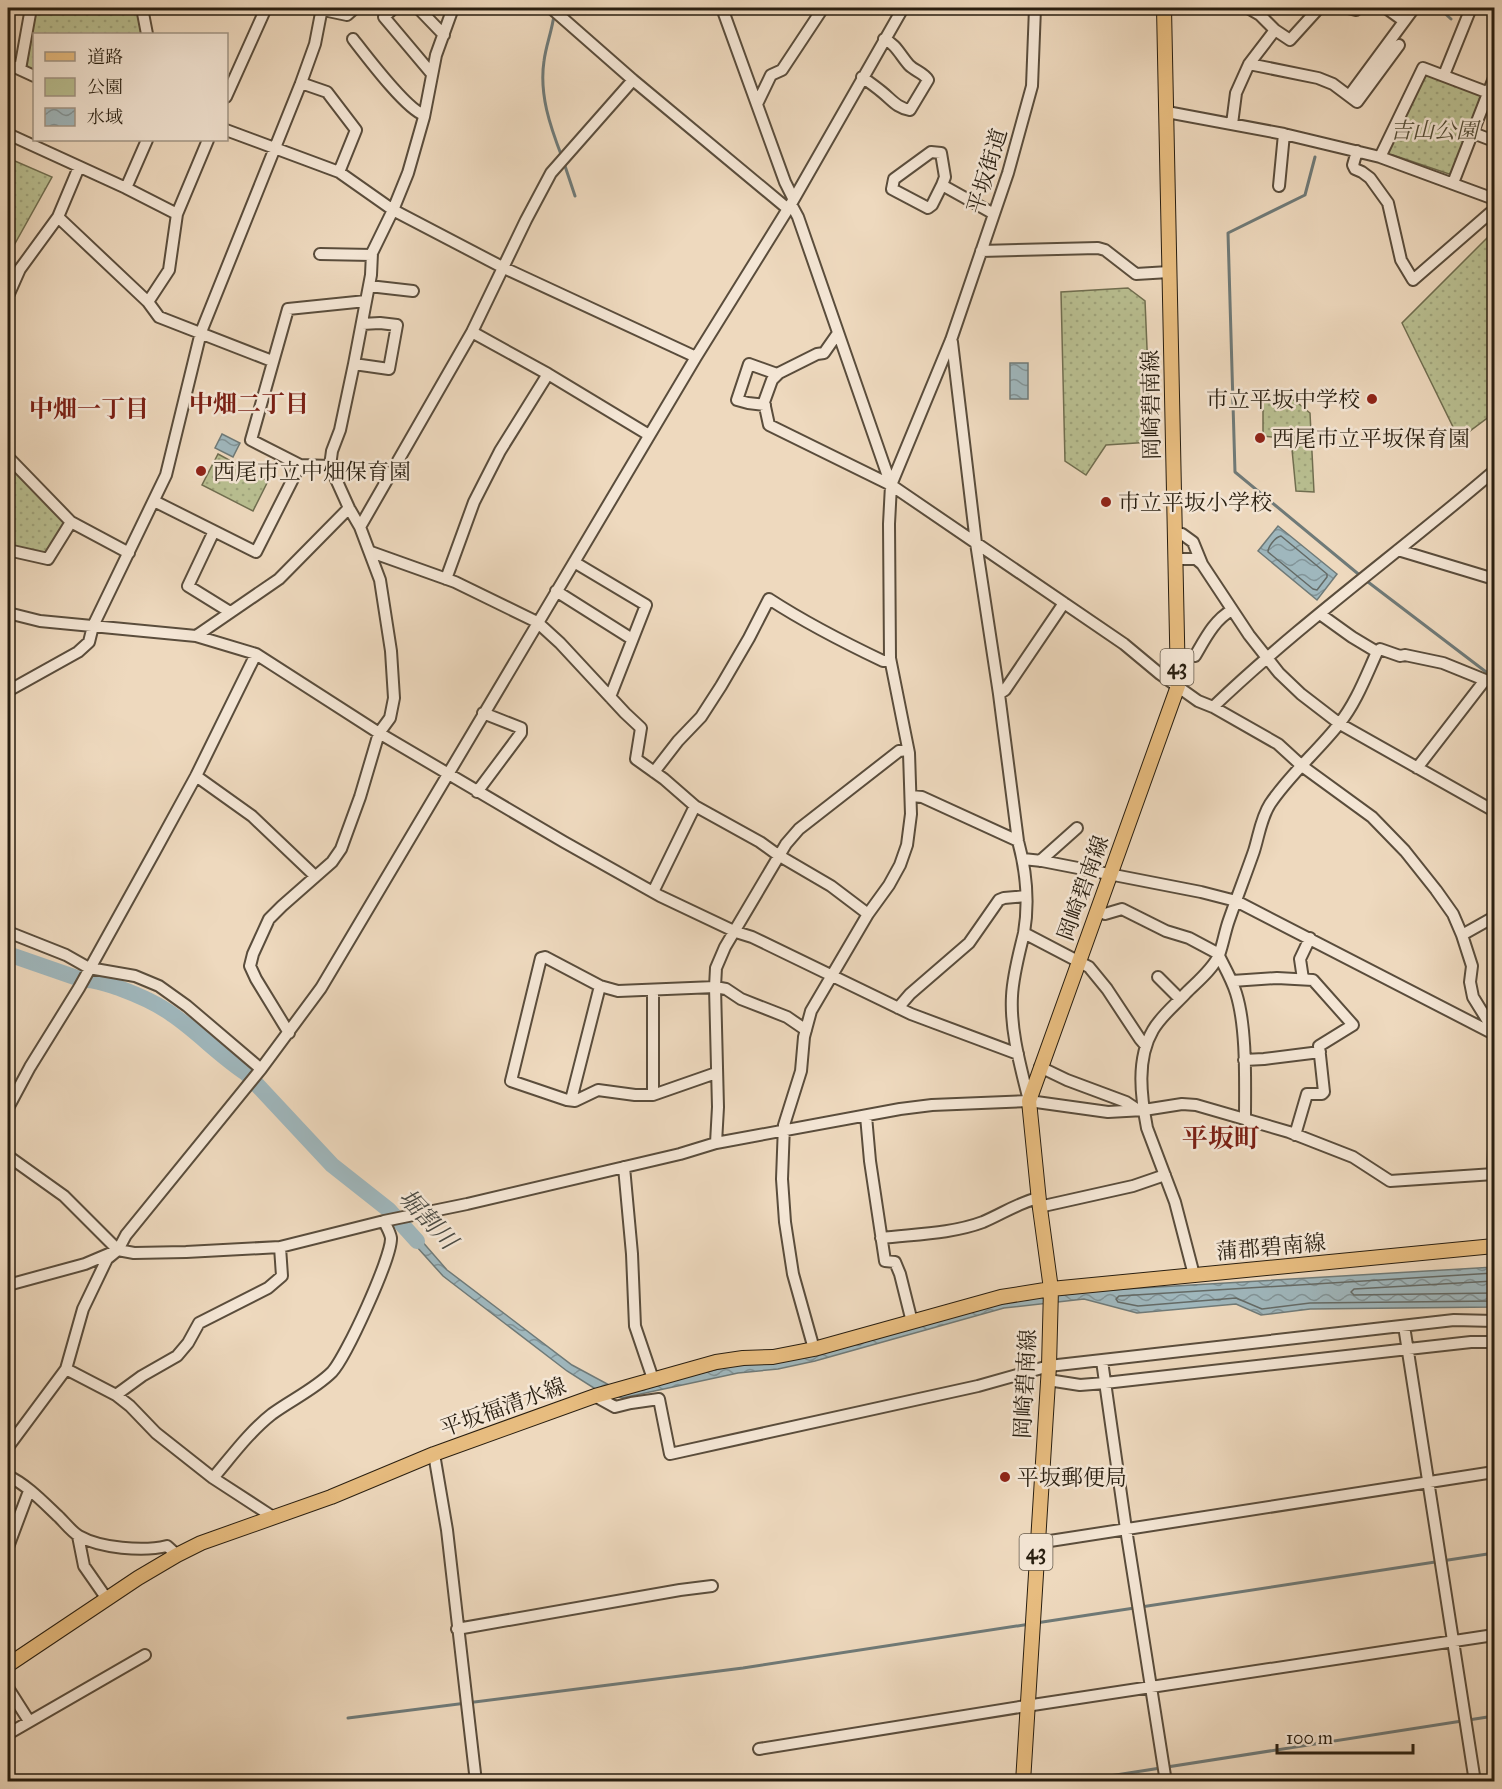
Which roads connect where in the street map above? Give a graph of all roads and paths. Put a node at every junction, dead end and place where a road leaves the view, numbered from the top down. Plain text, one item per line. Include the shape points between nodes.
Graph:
1 (31, 8) edge
2 (142, 8) edge
3 (266, 8) edge
4 (319, 8) edge
5 (355, 8) edge
6 (394, 8) edge
7 (418, 8) edge
8 (453, 8) edge
9 (551, 8) edge
10 (722, 8) edge
11 (823, 8) edge
12 (903, 8) edge
13 (1035, 8) edge
14 (1164, 8) edge
15 (1248, 8) edge
16 (1319, 8) edge
17 (1348, 8) edge
18 (1358, 8) edge
19 (1386, 8) edge
20 (1414, 8) edge
21 (1471, 8) edge
22 (1404, 21) junction
23 (1275, 30) junction
24 (147, 33) edge
25 (444, 34) junction
26 (353, 39) dead end
27 (884, 39) junction
28 (8, 64) edge
29 (1249, 64) junction
30 (20, 69) junction
31 (432, 74) junction
32 (1444, 75) junction
33 (33, 76) edge
34 (862, 77) junction
35 (1494, 78) edge
36 (633, 80) junction
37 (301, 83) junction
38 (1488, 93) junction
39 (228, 94) edge
40 (757, 104) junction
41 (1167, 112) junction
42 (424, 115) junction
43 (1232, 124) junction
44 (228, 131) edge
45 (1473, 133) junction
46 (8, 134) edge
47 (1284, 134) junction
48 (147, 141) edge
49 (208, 141) edge
50 (1494, 141) edge
51 (276, 149) junction
52 (1357, 151) junction
53 (1380, 157) junction
54 (79, 167) junction
55 (339, 172) junction
56 (1453, 183) junction
57 (942, 185) junction
58 (1279, 186) dead end
59 (126, 188) junction
60 (1494, 199) edge
61 (790, 204) junction
62 (393, 210) junction
63 (177, 214) junction
64 (994, 214) junction
65 (1494, 215) edge
66 (58, 217) junction
67 (981, 251) junction
68 (320, 254) dead end
69 (372, 255) junction
70 (504, 267) junction
71 (1169, 272) junction
72 (369, 285) junction
73 (413, 291) dead end
74 (8, 296) edge
75 (366, 301) junction
76 (148, 302) junction
77 (362, 324) junction
78 (201, 332) junction
79 (472, 332) junction
80 (837, 333) junction
81 (951, 340) junction
82 (696, 357) junction
83 (272, 361) junction
84 (354, 364) junction
85 (548, 374) junction
86 (777, 374) junction
87 (765, 405) junction
88 (649, 435) junction
89 (8, 457) edge
90 (300, 465) junction
91 (330, 466) junction
92 (1494, 471) edge
93 (891, 485) junction
94 (154, 501) junction
95 (349, 508) junction
96 (71, 522) junction
97 (360, 527) junction
98 (214, 531) junction
99 (1174, 534) junction
100 (976, 543) junction
101 (8, 550) edge
102 (1398, 550) junction
103 (370, 552) junction
104 (129, 553) junction
105 (1175, 559) junction
106 (574, 562) junction
107 (1202, 564) junction
108 (446, 579) junction
109 (1494, 579) edge
110 (556, 591) junction
111 (1064, 603) junction
112 (1232, 610) junction
113 (230, 612) junction
114 (8, 613) edge
115 (1320, 614) junction
116 (537, 622) junction
117 (93, 626) junction
118 (196, 636) junction
119 (632, 639) junction
120 (1377, 652) junction
121 (256, 654) junction
122 (1195, 656) dead end
123 (1267, 658) junction
124 (890, 661) junction
125 (1178, 686) junction
126 (8, 690) edge
127 (999, 694) junction
128 (610, 697) junction
129 (1213, 707) junction
130 (483, 713) junction
131 (1340, 723) junction
132 (380, 734) junction
133 (908, 750) junction
134 (1302, 766) junction
135 (1417, 768) junction
136 (654, 772) junction
137 (447, 774) junction
138 (196, 776) junction
139 (477, 792) junction
140 (911, 796) junction
141 (695, 806) junction
142 (1494, 811) edge
143 (1077, 828) dead end
144 (1018, 841) junction
145 (778, 855) junction
146 (1023, 859) junction
147 (1040, 861) junction
148 (1111, 875) junction
149 (315, 876) junction
150 (653, 892) junction
151 (1026, 896) junction
152 (1236, 901) junction
153 (1098, 911) junction
154 (868, 914) junction
155 (1494, 916) edge
156 (8, 932) edge
157 (735, 932) junction
158 (1024, 933) junction
159 (1462, 935) junction
160 (1310, 938) junction
161 (1219, 955) junction
162 (1079, 962) junction
163 (89, 968) junction
164 (831, 975) junction
165 (1158, 977) dead end
166 (1303, 980) junction
167 (1232, 981) junction
168 (600, 986) junction
169 (715, 987) junction
170 (653, 990) junction
171 (1180, 999) junction
172 (898, 1008) junction
173 (806, 1030) junction
174 (1494, 1032) edge
175 (289, 1033) junction
176 (1146, 1046) junction
177 (1320, 1052) junction
178 (1018, 1054) junction
179 (1244, 1060) junction
180 (1040, 1067) junction
181 (261, 1069) junction
182 (716, 1073) junction
183 (653, 1095) junction
184 (571, 1100) junction
185 (1029, 1101) junction
186 (8, 1108) edge
187 (1141, 1110) junction
188 (866, 1116) junction
189 (1245, 1118) junction
190 (783, 1131) junction
191 (1295, 1135) junction
192 (716, 1143) junction
193 (1494, 1150) edge
194 (8, 1156) edge
195 (624, 1167) junction
196 (1494, 1173) edge
197 (1165, 1175) junction
198 (1039, 1203) junction
199 (384, 1221) junction
200 (881, 1238) junction
201 (1494, 1246) edge
202 (280, 1247) junction
203 (118, 1250) junction
204 (1194, 1275) junction
205 (8, 1285) edge
206 (1050, 1294) junction
207 (912, 1322) junction
208 (1494, 1322) edge
209 (1404, 1326) junction
210 (1494, 1342) edge
211 (814, 1349) junction
212 (1408, 1350) junction
213 (1102, 1361) junction
214 (66, 1369) junction
215 (1048, 1373) junction
216 (653, 1379) junction
217 (1105, 1383) junction
218 (116, 1395) junction
219 (596, 1396) junction
220 (8, 1447) edge
221 (434, 1454) junction
222 (1494, 1472) edge
223 (8, 1476) edge
224 (213, 1478) junction
225 (1428, 1482) junction
226 (29, 1491) junction
227 (273, 1517) junction
228 (1126, 1529) junction
229 (78, 1536) junction
230 (1037, 1543) junction
231 (8, 1547) edge
232 (177, 1555) junction
233 (711, 1587) dead end
234 (107, 1599) junction
235 (457, 1629) junction
236 (1494, 1635) edge
237 (1453, 1641) junction
238 (145, 1655) dead end
239 (8, 1665) edge
240 (1151, 1687) junction
241 (8, 1688) edge
242 (1026, 1706) junction
243 (28, 1721) junction
244 (8, 1734) edge
245 (759, 1749) dead end
246 (476, 1782) edge
247 (1023, 1782) edge
248 (1166, 1782) edge
249 (1475, 1782) edge

1 - 30 street
2 - 24 street
3 - 39 street
4 - 5 street via 347,15
4 - 37 street via 315,44
6 - 31 street via 384,17
7 - 25 street
8 - 25 street
9 - 36 street
10 - 40 street
11 - 40 street via 782,70 771,75
12 - 27 street
13 - 64 street, 平坂街道 via 1032,86
14 - 41 main road, 岡崎碧南線 / 43
15 - 23 street
16 - 23 street via 1290,40
17 - 18 street
19 - 22 street
20 - 22 street
21 - 32 street
22 - 29 street via 1392,48 1352,98 1318,78
23 - 29 street
25 - 31 street
26 - 42 street via 395,90 417,113
27 - 34 street
27 - 34 street via 892,42 910,66 928,80 908,110 898,107
28 - 30 street
29 - 43 street via 1236,93
30 - 33 street
31 - 42 street
32 - 38 street
32 - 53 street via 1424,68
34 - 61 street
35 - 38 street
36 - 61 street
36 - 70 street via 551,173
37 - 51 street
37 - 55 street via 327,92 356,130
38 - 45 street
40 - 61 street
41 - 43 street
41 - 71 main road, 岡崎碧南線 / 43
42 - 62 street
43 - 47 street
44 - 51 street
45 - 50 street
45 - 56 street
46 - 54 street
47 - 52 street
47 - 58 street
48 - 59 street
49 - 63 street
51 - 55 street
51 - 78 street
52 - 53 street
52 - 65 street via 1355,170 1370,178 1388,203 1401,260 1413,279 1490,213
53 - 56 street
54 - 59 street
54 - 66 street
55 - 62 street
56 - 60 street
57 - 57 street via 928,208 892,189 894,179 931,152 941,153 945,177
57 - 64 street
59 - 63 street
61 - 80 street via 798,217
61 - 82 street
62 - 69 street
62 - 70 street
63 - 76 street via 170,270
64 - 67 street, 平坂街道
66 - 74 street via 20,270
66 - 76 street
67 - 71 street via 1098,248 1136,274
67 - 81 street, 平坂街道
68 - 69 street
69 - 72 street
70 - 79 street
70 - 82 street
71 - 99 main road, 岡崎碧南線 / 43
72 - 73 street
72 - 75 street
75 - 77 street
75 - 83 street via 288,309
76 - 78 street via 159,317
77 - 84 street
77 - 84 street via 397,325 389,369
78 - 83 street
78 - 94 street via 166,475
79 - 85 street
79 - 97 street
80 - 86 street via 824,353
80 - 93 street
81 - 93 street, 平坂街道
81 - 100 street
82 - 88 street
83 - 90 street via 251,440
84 - 91 street
85 - 88 street
85 - 108 street via 500,451 474,502
86 - 87 street
86 - 87 street via 748,364 737,400
87 - 93 street via 769,425
88 - 106 street
89 - 96 street
90 - 91 street
90 - 98 street via 256,552
91 - 95 street
92 - 102 street
93 - 100 street
93 - 124 street
94 - 98 street
94 - 104 street
95 - 97 street
95 - 113 street via 279,579
96 - 101 street via 48,559
96 - 104 street
97 - 103 street
98 - 113 street via 188,586
99 - 105 main road, 岡崎碧南線 / 43
99 - 107 street via 1182,534 1193,542
100 - 111 street
100 - 127 street
102 - 109 street
102 - 115 street
103 - 108 street
103 - 132 street via 380,580 392,651 394,698 390,718
104 - 117 street
105 - 107 street via 1196,559
105 - 125 main road, 岡崎碧南線 / 43
106 - 110 street
106 - 119 street via 646,605
107 - 112 street
108 - 116 street
110 - 116 street
110 - 119 street
111 - 125 street
111 - 127 street
112 - 122 street via 1215,624
112 - 123 street
113 - 118 street
114 - 117 street via 39,621
115 - 120 street
115 - 123 street
116 - 128 street
116 - 130 street
117 - 118 street
117 - 126 street via 89,642 78,652
118 - 121 street
119 - 128 street
120 - 131 street
120 - 135 street via 1380,649 1443,663 1485,680
121 - 132 street
121 - 138 street
123 - 129 street
123 - 131 street via 1301,694
124 - 133 street
124 - 136 street via 828,634 769,599 701,717
125 - 129 street
125 - 148 main road, 岡崎碧南線 / 43
127 - 144 street
128 - 136 street via 641,728 636,759
129 - 134 street via 1278,744
130 - 137 street
130 - 139 street via 521,728 521,733
131 - 134 street
131 - 135 street
132 - 137 street
132 - 149 street via 341,849
133 - 140 street
133 - 145 street via 899,751 822,811
134 - 152 street via 1264,816
134 - 159 street via 1372,817 1397,841 1437,890
135 - 142 street
136 - 141 street
137 - 139 street
137 - 175 street via 321,988
138 - 149 street via 252,816
138 - 163 street
139 - 150 street
140 - 144 street via 922,797
140 - 154 street via 910,830 900,865
141 - 145 street
141 - 150 street
143 - 147 street
144 - 146 street
145 - 154 street via 831,886
145 - 157 street
146 - 147 street
146 - 151 street
147 - 148 street
148 - 152 street
148 - 153 main road, 岡崎碧南線 / 43
149 - 175 street via 269,919 250,966
150 - 157 street
151 - 158 street
151 - 172 street via 999,900 969,943
152 - 160 street
152 - 161 street
153 - 161 street via 1105,914 1122,909
153 - 162 main road, 岡崎碧南線 / 43
154 - 164 street
155 - 159 street
156 - 163 street
157 - 164 street
157 - 169 street via 716,968
158 - 162 street
158 - 178 street via 1011,998
159 - 174 street via 1472,966 1473,997
160 - 166 street via 1300,959
160 - 174 street
161 - 167 street
161 - 171 street
162 - 176 street via 1099,977
162 - 180 main road, 岡崎碧南線 / 43
163 - 181 street via 135,976 159,986
163 - 186 street
164 - 172 street
164 - 173 street via 811,1011
165 - 171 street
166 - 167 street
166 - 177 street via 1316,982 1353,1025 1322,1043
167 - 179 street
168 - 170 street via 618,991
168 - 184 street
168 - 184 street via 541,958 511,1081
169 - 170 street
169 - 173 street via 787,1017
169 - 182 street
170 - 183 street
171 - 176 street via 1162,1018
172 - 178 street
173 - 190 street via 801,1071
175 - 181 street
176 - 187 street
177 - 179 street
177 - 191 street via 1324,1092 1307,1094
178 - 185 street
179 - 189 street
180 - 185 main road, 岡崎碧南線 / 43
180 - 187 street
181 - 203 street via 126,1234
182 - 183 street
182 - 192 street
183 - 184 street via 598,1090
185 - 187 street via 1108,1112
185 - 188 street via 932,1105
185 - 198 main road, 岡崎碧南線 / 43
187 - 189 street via 1196,1105
187 - 197 street
188 - 190 street
188 - 200 street
189 - 191 street
190 - 192 street
190 - 211 street via 785,1222 793,1274
191 - 196 street via 1353,1157 1390,1181
192 - 195 street
193 - 196 street
194 - 203 street via 64,1196
195 - 199 street
195 - 216 street via 635,1326
197 - 198 street via 1133,1186
197 - 204 street
198 - 200 street via 1016,1205 982,1222 954,1230
198 - 206 main road, 岡崎碧南線 / 43
199 - 202 street
199 - 224 street via 391,1236 390,1247 368,1304 332,1372 271,1415
200 - 207 street via 885,1261 895,1262 900,1274
201 - 204 main road, 蒲郡碧南線
202 - 203 street via 134,1253
202 - 218 street via 282,1276 268,1288 200,1323 177,1356
203 - 205 street via 86,1264
203 - 214 street via 107,1259 83,1309
204 - 206 main road, 蒲郡碧南線
206 - 207 main road, 平坂福清水線 via 1001,1297
206 - 215 main road, 岡崎碧南線 / 43
207 - 211 main road, 平坂福清水線
208 - 209 street via 1454,1320
209 - 212 street
209 - 213 street
210 - 212 street
211 - 216 main road, 平坂福清水線 via 716,1362
212 - 217 street
212 - 225 street
213 - 215 street
213 - 217 street
214 - 218 street
214 - 220 street
215 - 217 street via 1080,1385
215 - 219 street via 670,1454 659,1399 615,1407
215 - 230 main road, 岡崎碧南線 / 43
216 - 219 main road, 平坂福清水線
217 - 228 street
218 - 224 street
219 - 221 main road, 平坂福清水線
221 - 227 main road, 平坂福清水線
221 - 235 street
222 - 225 street
223 - 226 street
224 - 227 street
225 - 228 street
225 - 237 street
226 - 229 street
226 - 231 street
227 - 232 main road, 平坂福清水線
228 - 230 street
228 - 240 street
229 - 232 street via 106,1546 167,1546
229 - 234 street via 84,1566
230 - 242 main road, 岡崎碧南線 / 43
232 - 234 main road, 平坂福清水線
233 - 235 street
234 - 239 main road, 平坂福清水線
235 - 246 street
236 - 237 street
237 - 240 street
237 - 249 street
238 - 243 street
240 - 242 street
240 - 248 street
241 - 243 street
242 - 245 street
242 - 247 main road, 岡崎碧南線 / 43
243 - 244 street

